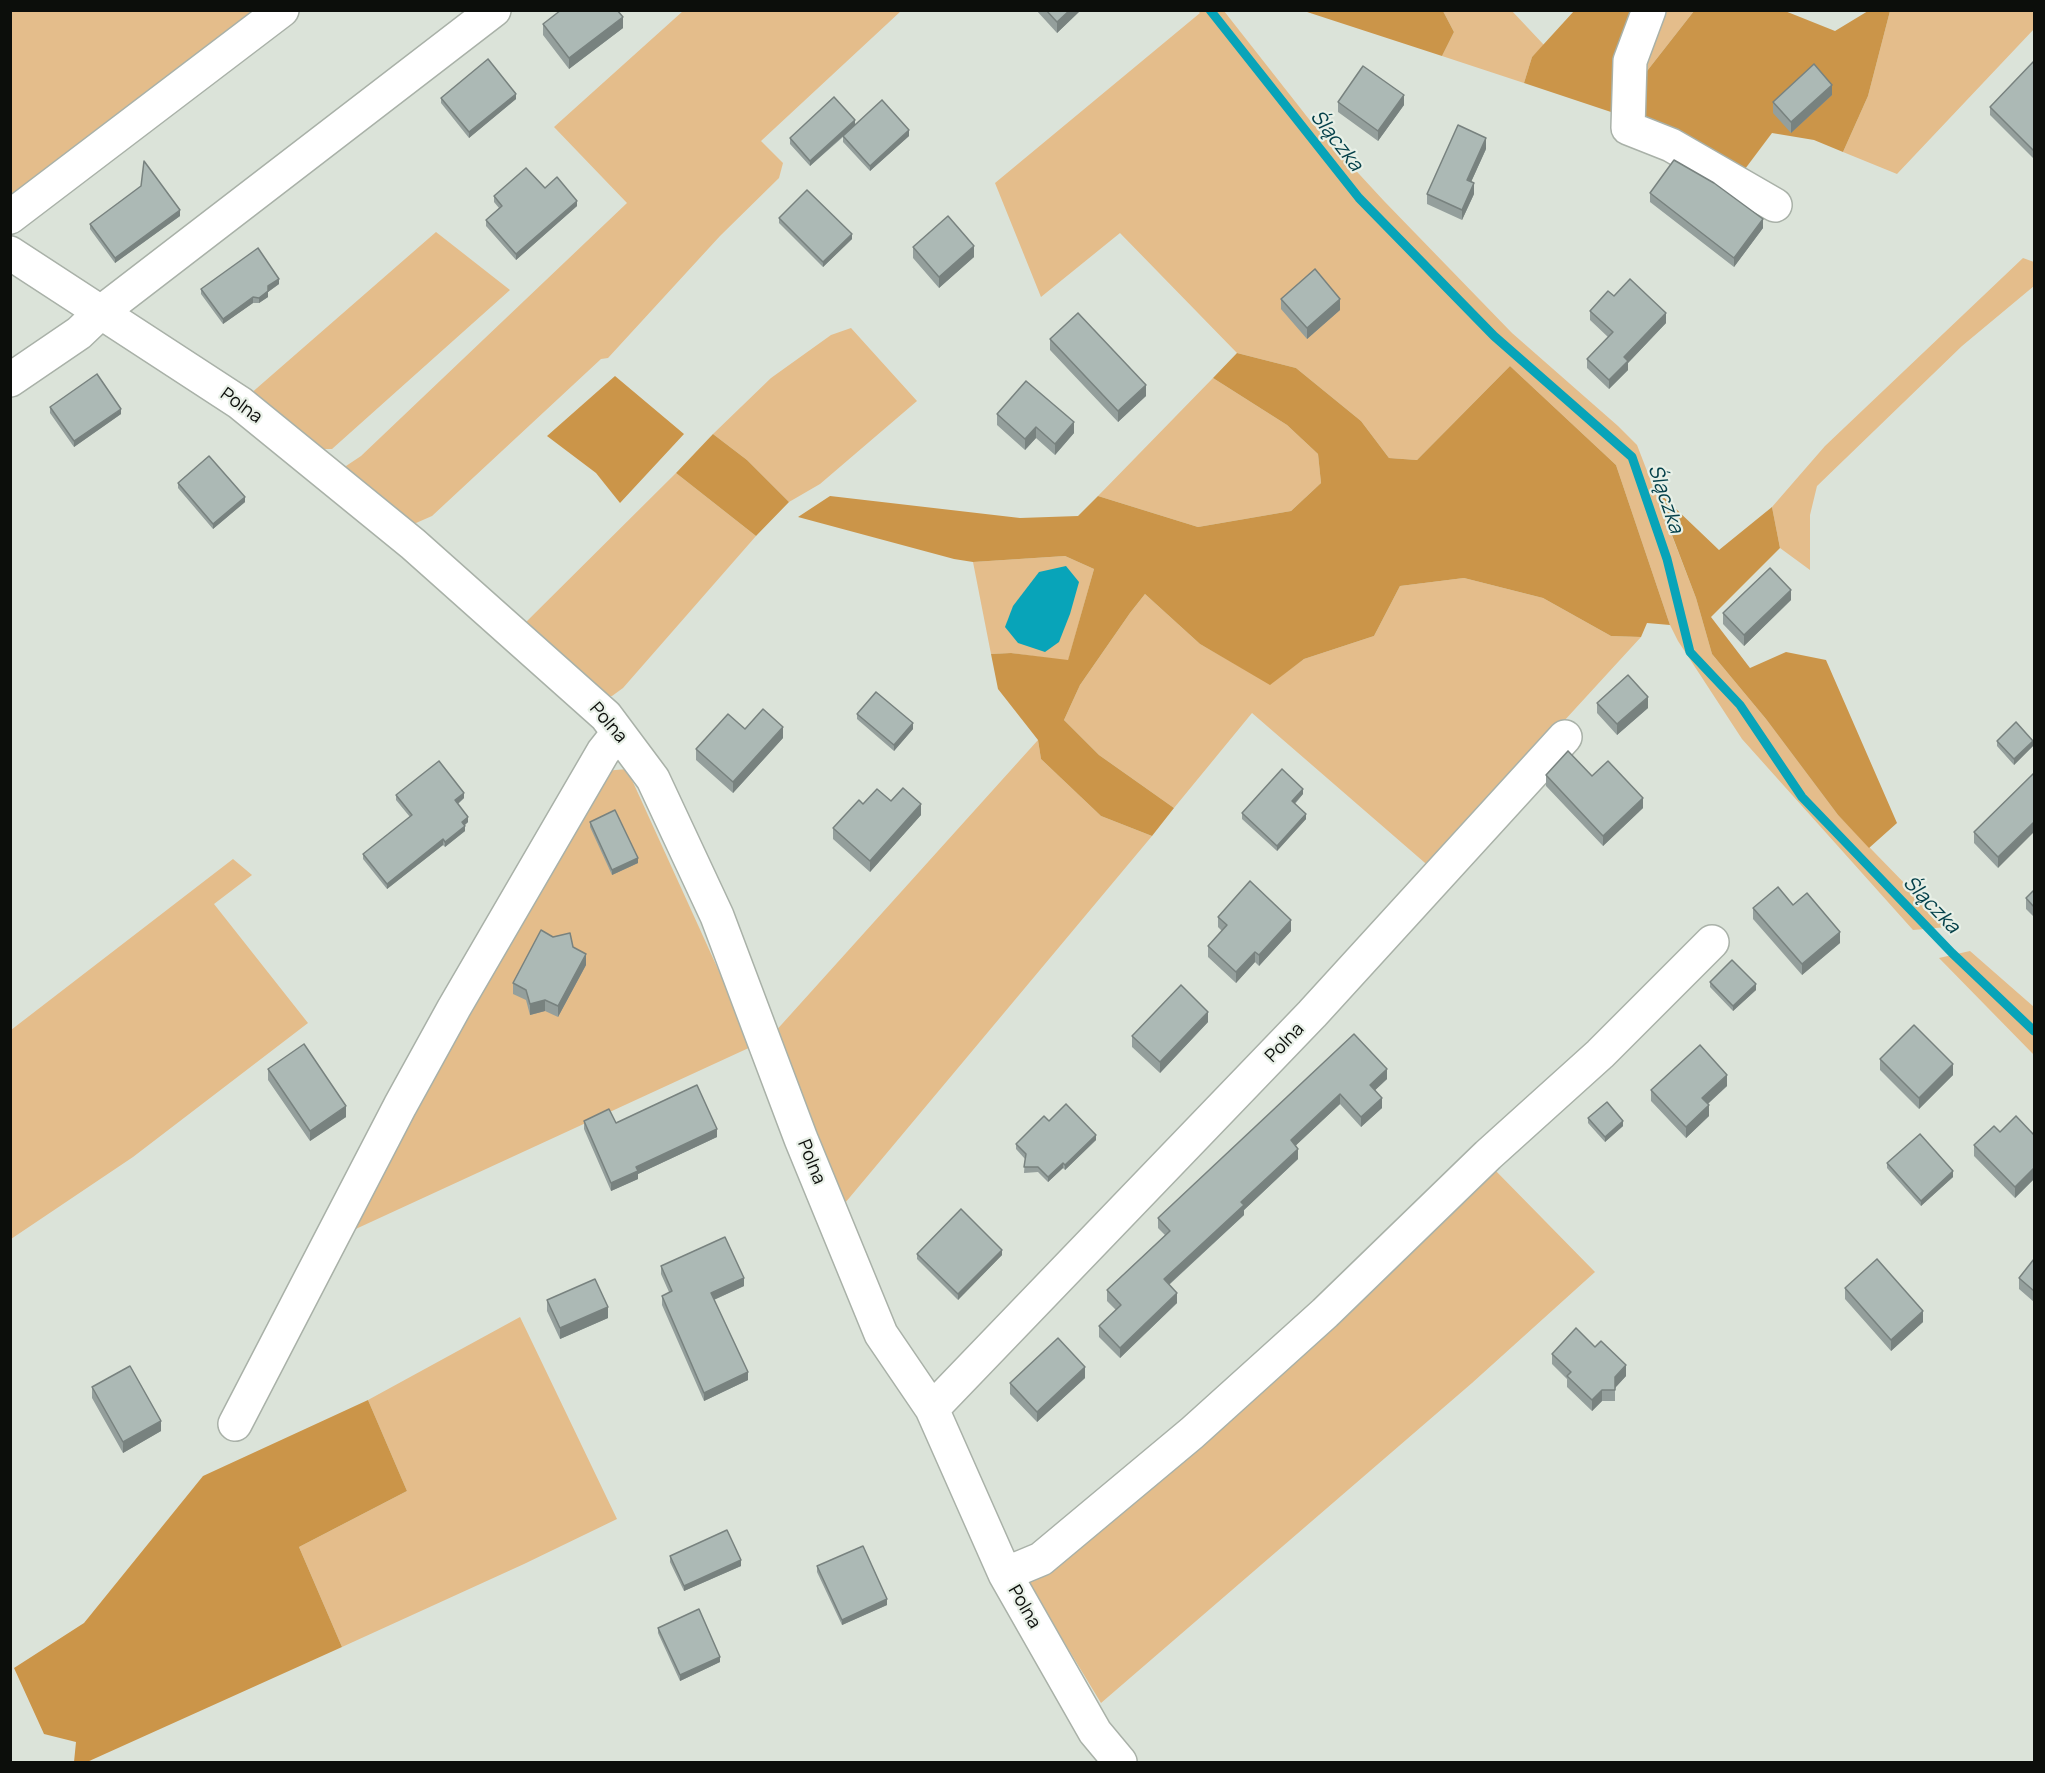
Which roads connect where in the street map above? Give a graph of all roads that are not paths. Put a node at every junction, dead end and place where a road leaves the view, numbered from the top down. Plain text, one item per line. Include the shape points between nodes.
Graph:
1 (282, 10) edge
2 (494, 10) edge
3 (1649, 10) edge
4 (1775, 205) dead end
5 (10, 217) edge
6 (10, 253) edge
7 (100, 313) junction
8 (10, 380) edge
9 (618, 733) junction
10 (1565, 737) dead end
11 (1712, 942) dead end
12 (932, 1409) junction
13 (235, 1424) dead end
14 (1005, 1574) junction
15 (1120, 1762) edge

1 - 5 street
2 - 7 street
3 - 4 street via 1630,61 1628,128 1671,145
6 - 7 street, Polna
7 - 8 street via 79,333
7 - 9 street, Polna via 248,410 413,544 606,716
9 - 12 street, Polna via 653,779 717,916 801,1139 881,1334
9 - 13 street via 603,752 454,1008
10 - 12 street, Polna via 1312,1014
11 - 14 street via 1600,1054 1192,1433 1041,1559
12 - 14 street, Polna
14 - 15 street, Polna via 1095,1732

